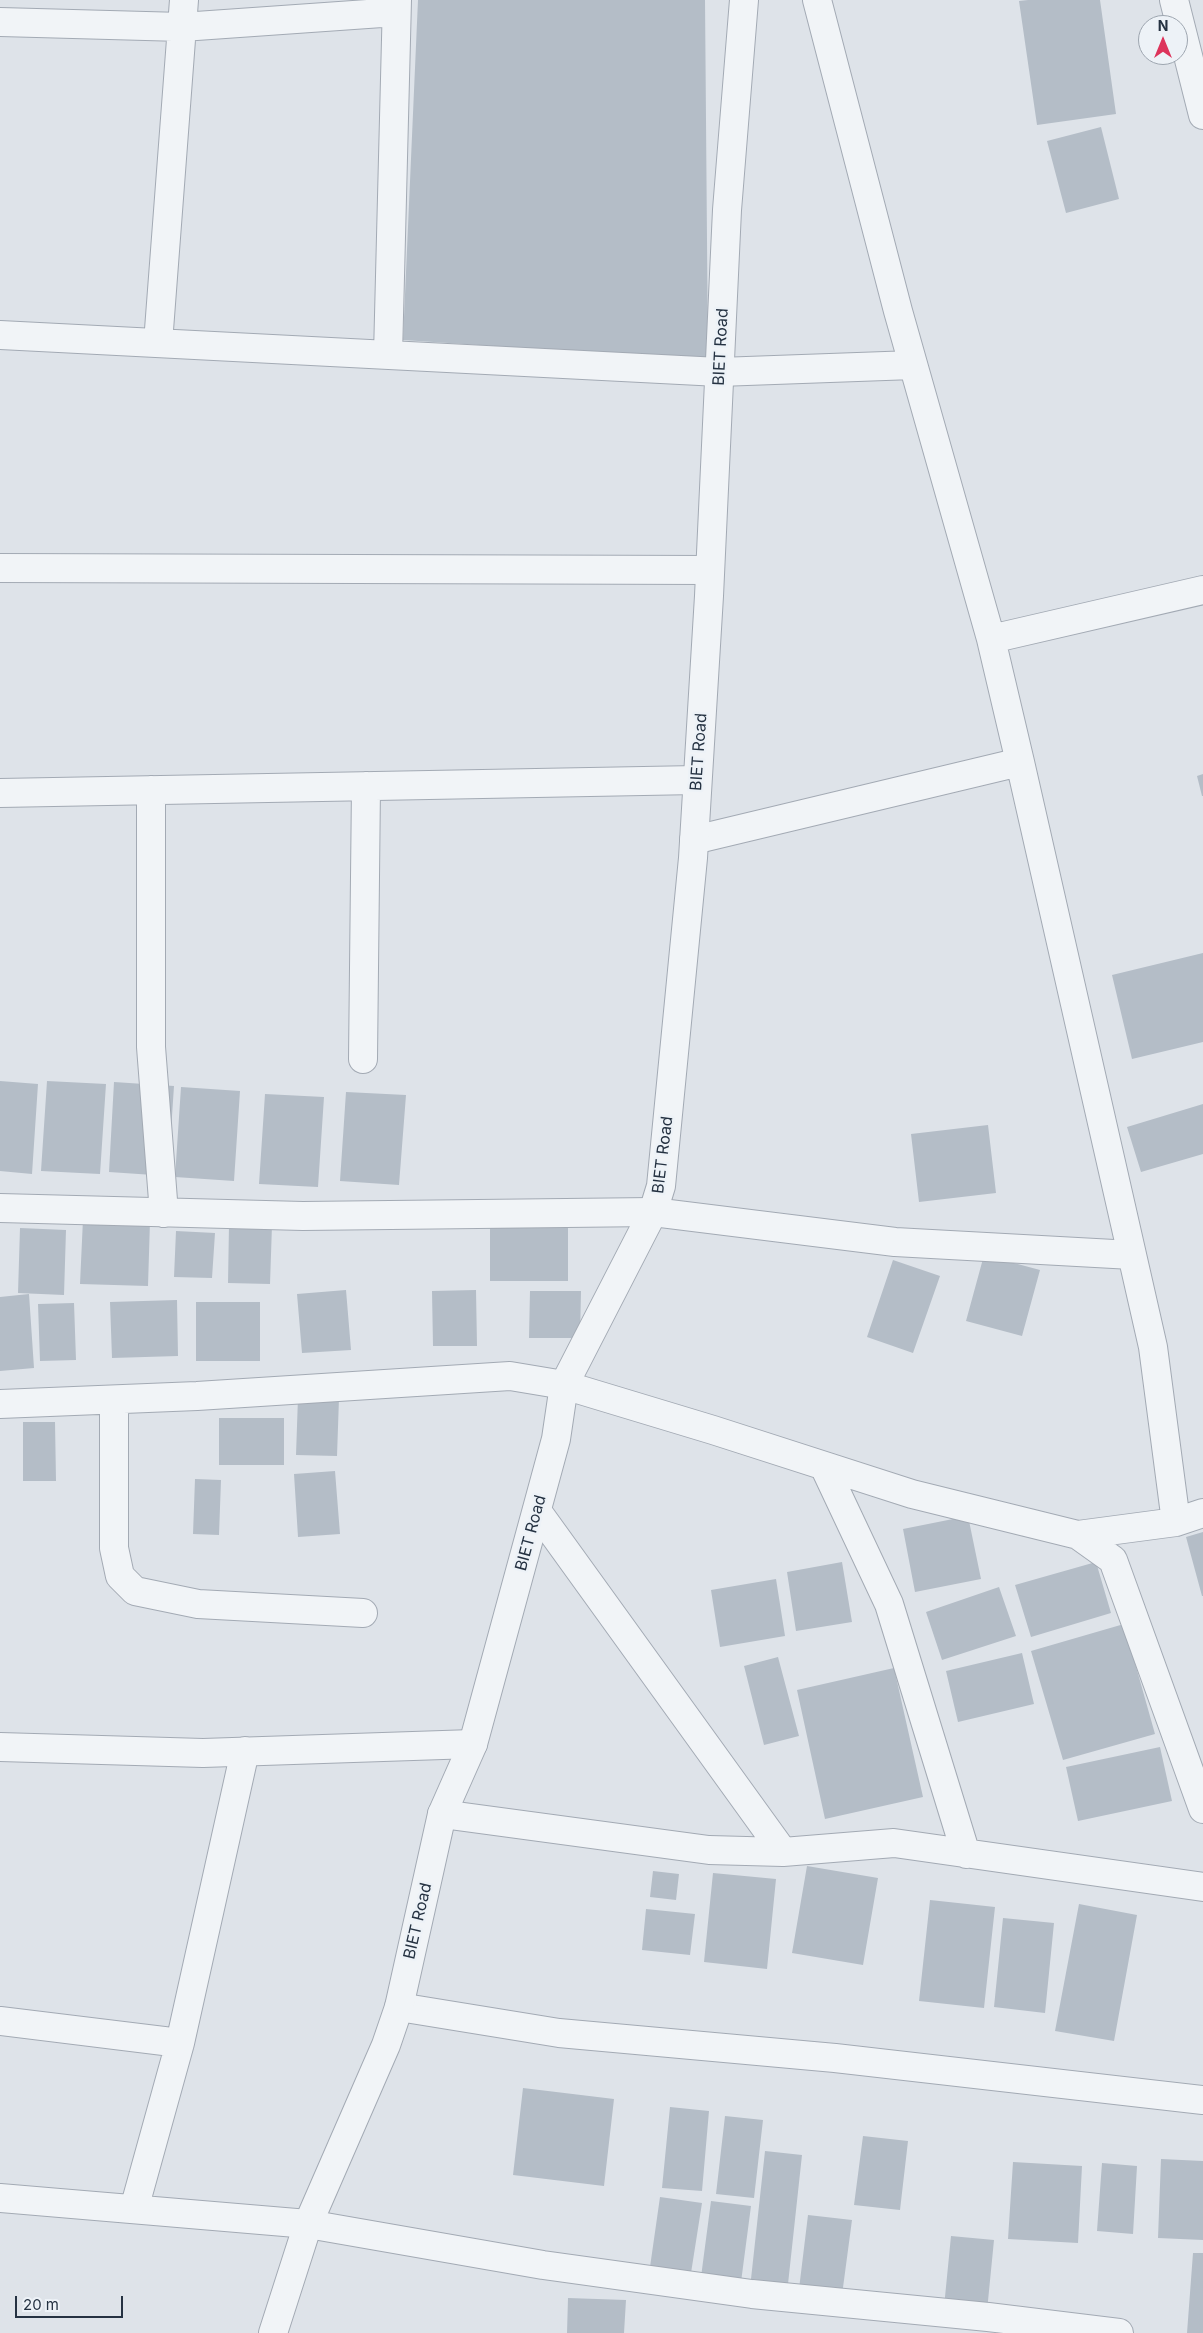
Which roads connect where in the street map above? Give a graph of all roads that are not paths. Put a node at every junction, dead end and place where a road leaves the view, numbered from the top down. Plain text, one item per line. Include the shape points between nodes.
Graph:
1 (184, 0) edge
2 (744, 0) edge
3 (817, 0) edge
4 (1174, 0) edge
5 (396, 6) edge
6 (0, 22) edge
7 (182, 27) junction
8 (1203, 115) edge
9 (0, 335) edge
10 (158, 343) junction
11 (388, 355) junction
12 (913, 366) junction
13 (719, 372) junction
14 (0, 568) edge
15 (710, 570) junction
16 (1203, 590) edge
17 (991, 639) junction
18 (1020, 762) junction
19 (697, 780) junction
20 (366, 786) junction
21 (151, 790) junction
22 (0, 793) edge
23 (694, 840) junction
24 (363, 1059) dead end
25 (0, 1208) edge
26 (653, 1212) junction
27 (164, 1213) junction
28 (1132, 1255) junction
29 (564, 1386) junction
30 (114, 1400) junction
31 (0, 1404) edge
32 (824, 1466) junction
33 (537, 1511) junction
34 (1203, 1513) edge
35 (1176, 1522) junction
36 (1078, 1535) junction
37 (363, 1613) dead end
38 (473, 1744) junction
39 (0, 1747) edge
40 (246, 1752) junction
41 (1203, 1809) edge
42 (442, 1814) junction
43 (782, 1852) junction
44 (966, 1854) junction
45 (1203, 1887) edge
46 (399, 2007) junction
47 (0, 2021) edge
48 (180, 2042) junction
49 (1203, 2100) edge
50 (0, 2198) edge
51 (134, 2209) junction
52 (308, 2224) junction
53 (273, 2333) edge
54 (1120, 2333) edge

1 - 7 street
2 - 13 street, BIET Road via 727,210
3 - 12 street
4 - 8 street
5 - 7 street
5 - 11 street
6 - 7 street
7 - 10 street
9 - 10 street
10 - 11 street
11 - 13 street
12 - 13 street
12 - 17 street
13 - 15 street, BIET Road
14 - 15 street
15 - 19 street, BIET Road
16 - 17 street
17 - 18 street
18 - 23 street
18 - 28 street
19 - 20 street
19 - 23 street, BIET Road
20 - 21 street
20 - 24 street
21 - 22 street
21 - 27 street via 151,1048
23 - 26 street, BIET Road via 661,1186
25 - 27 street
26 - 27 street via 303,1216
26 - 28 street via 895,1242
26 - 29 street, BIET Road
28 - 35 street via 1152,1347
29 - 30 street via 510,1376
29 - 32 street
29 - 33 street, BIET Road via 556,1439
30 - 31 street
30 - 37 street via 114,1548 120,1576 135,1591 198,1604
32 - 36 street via 912,1494
32 - 44 street via 889,1604
33 - 38 street, BIET Road
33 - 43 street
34 - 35 street
35 - 36 street
36 - 41 street via 1113,1560
38 - 40 street
38 - 42 street, BIET Road
39 - 40 street
40 - 48 street
42 - 43 street via 709,1850
42 - 46 street, BIET Road
43 - 44 street via 894,1843
44 - 45 street
46 - 49 street via 559,2033 835,2058
46 - 52 street, BIET Road via 386,2045
47 - 48 street
48 - 51 street
50 - 51 street
51 - 52 street
52 - 53 street, BIET Road
52 - 54 street via 543,2265 752,2294

